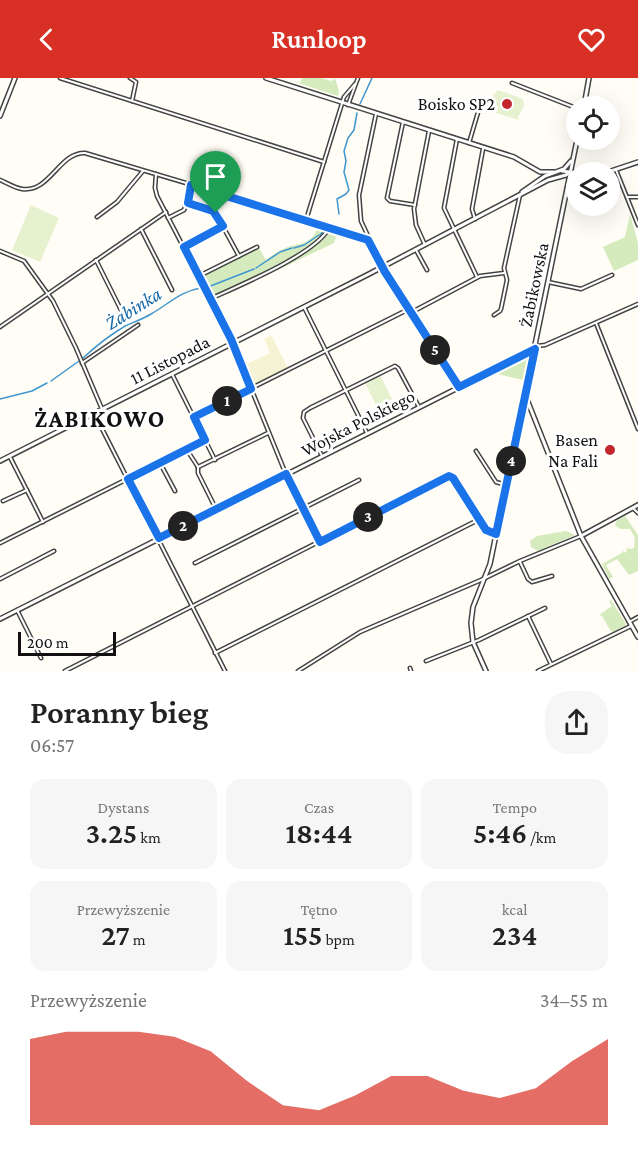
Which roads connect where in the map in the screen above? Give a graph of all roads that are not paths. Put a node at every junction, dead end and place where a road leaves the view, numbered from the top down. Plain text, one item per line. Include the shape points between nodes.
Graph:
1 (15, 78) edge
2 (62, 78) edge
3 (130, 78) edge
4 (266, 78) edge
5 (358, 78) edge
6 (589, 78) edge
7 (273, 79) edge
8 (512, 83) dead end
9 (355, 84) junction
10 (586, 96) edge
11 (132, 100) junction
12 (479, 102) dead end
13 (342, 103) junction
14 (566, 104) edge
15 (348, 105) junction
16 (376, 114) junction
17 (0, 116) edge
18 (403, 122) junction
19 (429, 130) junction
20 (457, 139) junction
21 (469, 143) junction
22 (484, 148) junction
23 (575, 150) edge
24 (572, 161) joint
25 (324, 162) junction
26 (638, 162) edge
27 (534, 168) junction
28 (620, 169) edge
29 (143, 171) junction
30 (560, 171) junction
31 (554, 172) junction
32 (566, 172) edge
33 (156, 174) junction
34 (566, 174) edge
35 (563, 176) junction
36 (0, 180) edge
37 (543, 180) junction
38 (566, 180) edge
39 (620, 180) edge
40 (191, 185) junction
41 (566, 193) edge
42 (519, 195) junction
43 (627, 197) junction
44 (638, 197) edge
45 (187, 202) junction
46 (415, 205) junction
47 (166, 212) junction
48 (97, 217) dead end
49 (168, 218) junction
50 (475, 219) junction
51 (306, 220) junction
52 (638, 225) edge
53 (223, 226) junction
54 (329, 228) junction
55 (141, 230) junction
56 (454, 230) junction
57 (368, 240) junction
58 (425, 245) junction
59 (184, 247) junction
60 (257, 247) dead end
61 (416, 250) junction
62 (0, 251) edge
63 (239, 256) junction
64 (96, 260) junction
65 (382, 267) junction
66 (427, 270) dead end
67 (504, 273) junction
68 (612, 275) dead end
69 (199, 276) junction
70 (477, 277) junction
71 (549, 282) junction
72 (172, 290) dead end
73 (48, 294) junction
74 (210, 299) junction
75 (638, 304) edge
76 (304, 307) junction
77 (142, 309) dead end
78 (410, 311) junction
79 (494, 315) dead end
80 (596, 323) junction
81 (138, 325) dead end
82 (0, 327) edge
83 (233, 343) junction
84 (535, 349) junction
85 (326, 351) junction
86 (82, 363) junction
87 (172, 374) junction
88 (459, 387) junction
89 (251, 389) junction
90 (345, 390) junction
91 (526, 392) junction
92 (418, 405) junction
93 (102, 409) junction
94 (530, 409) junction
95 (94, 413) junction
96 (521, 415) junction
97 (194, 417) junction
98 (638, 429) edge
99 (269, 433) junction
100 (367, 433) junction
101 (205, 440) junction
102 (187, 449) junction
103 (476, 451) dead end
104 (321, 454) junction
105 (9, 456) junction
106 (215, 460) junction
107 (0, 461) edge
108 (160, 463) junction
109 (198, 467) junction
110 (286, 474) junction
111 (128, 479) junction
112 (359, 480) dead end
113 (506, 485) junction
114 (27, 490) junction
115 (174, 491) dead end
116 (3, 501) dead end
117 (638, 505) edge
118 (303, 508) junction
119 (633, 508) junction
120 (216, 509) junction
121 (638, 513) edge
122 (479, 520) junction
123 (43, 522) junction
124 (496, 534) junction
125 (580, 536) junction
126 (159, 538) junction
127 (320, 542) junction
128 (0, 543) edge
129 (54, 551) dead end
130 (520, 561) junction
131 (195, 562) dead end
132 (552, 576) dead end
133 (486, 577) junction
134 (0, 579) edge
135 (471, 584) junction
136 (480, 591) junction
137 (192, 607) junction
138 (545, 608) dead end
139 (17, 610) junction
140 (528, 616) junction
141 (638, 617) edge
142 (0, 618) edge
143 (630, 624) junction
144 (638, 638) edge
145 (473, 642) junction
146 (216, 653) junction
147 (41, 658) dead end
148 (426, 661) dead end
149 (551, 664) junction
150 (64, 671) edge
151 (225, 671) edge
152 (298, 671) edge
153 (486, 671) edge
154 (538, 671) edge

1 - 17 street
2 - 11 street
3 - 11 street via 136,82
4 - 7 street
5 - 9 street
6 - 10 street
7 - 13 street
8 - 14 street
9 - 13 street
9 - 15 street
11 - 25 street
12 - 21 street
13 - 15 street
13 - 25 street
15 - 16 street
16 - 18 street
16 - 57 street via 358,199
18 - 19 street
18 - 46 street via 387,198
19 - 20 street
19 - 46 street
20 - 21 street
20 - 56 street via 444,207
21 - 22 street
22 - 27 street
22 - 50 street via 472,209
23 - 24 street, Żabikowska
24 - 30 street
25 - 51 street
26 - 28 street
27 - 31 street
27 - 37 street
29 - 33 street
29 - 36 street via 81,153 34,188 23,189
29 - 48 street via 117,202
30 - 31 street, 11 Listopada
30 - 32 street, 11 Listopada
31 - 37 street, 11 Listopada
33 - 40 street
33 - 47 street via 156,192
34 - 35 street, 11 Listopada
35 - 37 street, 11 Listopada
35 - 38 street
37 - 42 street, 11 Listopada
39 - 43 street
40 - 45 street
40 - 51 street
41 - 71 street, Żabikowska
42 - 50 street, 11 Listopada
42 - 67 street
43 - 44 street
43 - 52 street
45 - 49 street via 185,209
45 - 53 street via 213,211
46 - 58 street via 416,225
47 - 49 street
47 - 55 street
49 - 59 street
50 - 56 street, 11 Listopada
51 - 54 street
53 - 59 street
53 - 63 street
54 - 57 street
54 - 74 street via 316,243 291,259
55 - 64 street
55 - 72 street
56 - 58 street, 11 Listopada
56 - 70 street
57 - 65 street
58 - 61 street, 11 Listopada
59 - 69 street
60 - 63 street
61 - 65 street, 11 Listopada
61 - 66 street
62 - 73 street via 24,261
63 - 69 street
64 - 73 street
64 - 77 street via 125,318
65 - 76 street, 11 Listopada
65 - 78 street
67 - 70 street
67 - 79 street via 507,280 501,310
68 - 71 street via 581,289
69 - 74 street
70 - 78 street
71 - 84 street, Żabikowska
73 - 82 street
73 - 86 street
74 - 83 street
75 - 80 street
76 - 83 street, 11 Listopada
76 - 85 street
78 - 85 street
78 - 88 street
80 - 84 street
80 - 98 street
81 - 86 street
83 - 87 street, 11 Listopada
83 - 89 street
84 - 88 street, Wojska Polskiego
84 - 91 street, Żabikowska
85 - 89 street
85 - 90 street
86 - 93 street
87 - 93 street, 11 Listopada
87 - 97 street
88 - 92 street, Wojska Polskiego
89 - 97 street
89 - 99 street
90 - 92 street via 398,366
90 - 100 street
90 - 104 street via 304,412 303,418
91 - 94 street
91 - 96 street, Żabikowska
92 - 100 street, Wojska Polskiego
93 - 95 street, 11 Listopada
94 - 96 street
94 - 125 street
95 - 105 street, 11 Listopada
95 - 111 street
96 - 113 street, Żabikowska
97 - 101 street
99 - 106 street
99 - 110 street
100 - 104 street, Wojska Polskiego
101 - 102 street
101 - 106 street
102 - 108 street
102 - 109 street
103 - 113 street via 496,482
104 - 110 street, Wojska Polskiego
105 - 107 street, 11 Listopada
105 - 114 street
106 - 109 street
108 - 111 street
108 - 115 street
109 - 120 street
110 - 118 street
110 - 120 street, Wojska Polskiego
111 - 123 street
111 - 126 street
112 - 118 street
113 - 124 street, Żabikowska
114 - 116 street
114 - 123 street
117 - 119 street
118 - 127 street
118 - 131 street
119 - 121 street
119 - 125 street
120 - 126 street, Wojska Polskiego
122 - 124 street via 486,531
122 - 127 street via 449,476
122 - 146 street
123 - 128 street
124 - 133 street, Żabikowska
125 - 130 street
125 - 143 street
126 - 137 street
126 - 139 street, Wojska Polskiego
127 - 137 street
129 - 134 street
130 - 132 street via 531,581
130 - 133 street
133 - 135 street
133 - 136 street, Żabikowska
135 - 136 street
135 - 152 street via 357,633
136 - 145 street, Żabikowska via 472,616
137 - 146 street
137 - 150 street
138 - 140 street
139 - 142 street, Wojska Polskiego
139 - 147 street
140 - 145 street
140 - 149 street
141 - 143 street
143 - 144 street
143 - 149 street
145 - 148 street
145 - 153 street
146 - 151 street
149 - 154 street

